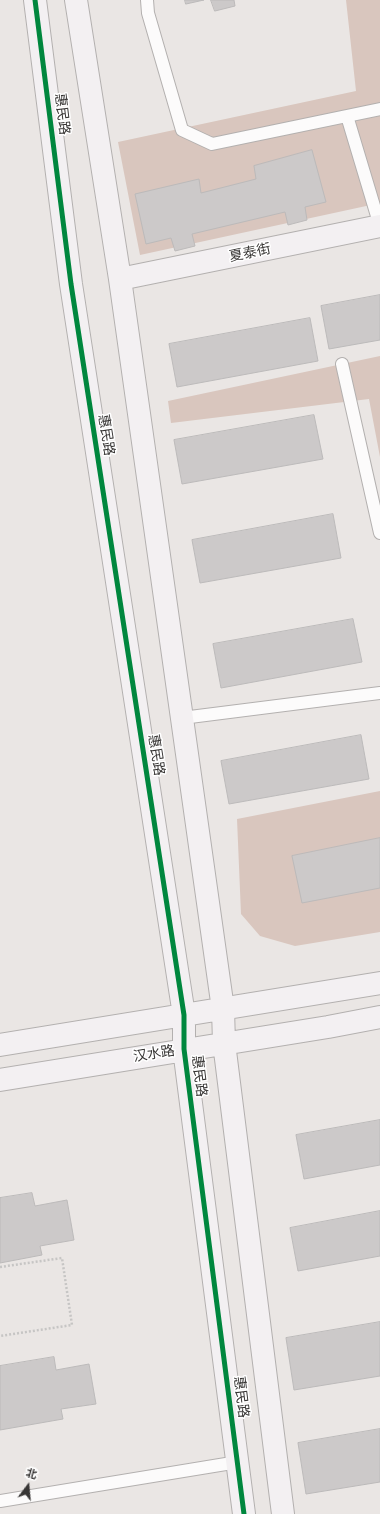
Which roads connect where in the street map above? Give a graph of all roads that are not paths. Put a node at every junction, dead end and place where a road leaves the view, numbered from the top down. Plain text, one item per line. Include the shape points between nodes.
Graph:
1 (35, 0) edge
2 (76, 0) edge
3 (147, 0) edge
4 (380, 109) edge
5 (347, 116) junction
6 (380, 226) edge
7 (120, 279) junction
8 (342, 364) dead end
9 (380, 533) edge
10 (380, 693) edge
11 (182, 718) junction
12 (380, 983) edge
13 (223, 1009) junction
14 (184, 1015) junction
15 (380, 1017) edge
16 (224, 1043) junction
17 (0, 1045) edge
18 (184, 1049) junction
19 (0, 1080) edge
20 (238, 1462) junction
21 (0, 1501) edge
22 (244, 1514) edge
23 (283, 1514) edge

1 - 14 street, 惠民路 via 71,284
2 - 7 street, 惠民路
3 - 5 lane via 148,12 182,130 212,144
4 - 5 lane
5 - 6 lane
6 - 7 street, 夏泰街
7 - 11 street, 惠民路
8 - 9 lane
10 - 11 lane
11 - 13 street, 惠民路
12 - 13 street
13 - 14 street
13 - 16 street, 惠民路
14 - 17 street
14 - 18 street, 惠民路
15 - 16 street, 汉水路
16 - 18 street, 汉水路
16 - 23 street, 惠民路
18 - 19 street, 汉水路
18 - 20 street, 惠民路
20 - 21 lane
20 - 22 street, 惠民路

